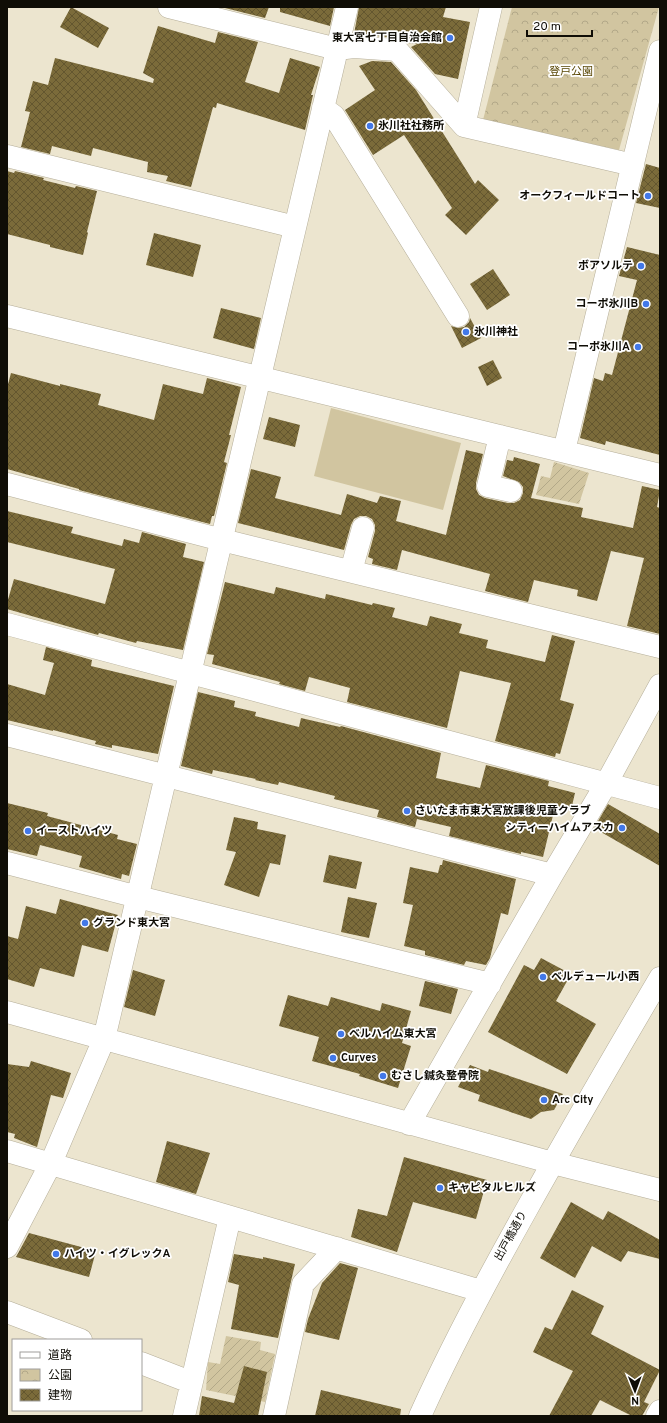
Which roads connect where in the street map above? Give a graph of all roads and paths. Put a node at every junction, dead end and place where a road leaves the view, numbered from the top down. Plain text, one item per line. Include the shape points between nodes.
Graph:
1 (169, 7) edge
2 (347, 7) edge
3 (491, 7) edge
4 (337, 49) junction
5 (660, 51) edge
6 (323, 108) junction
7 (464, 126) junction
8 (7, 156) edge
9 (632, 165) junction
10 (295, 227) junction
11 (7, 316) edge
12 (458, 316) dead end
13 (260, 377) junction
14 (500, 436) junction
15 (564, 451) junction
16 (660, 475) edge
17 (7, 484) edge
18 (511, 492) dead end
19 (363, 528) dead end
20 (222, 540) junction
21 (351, 571) junction
22 (7, 624) edge
23 (660, 647) edge
24 (190, 673) junction
25 (660, 685) edge
26 (7, 734) edge
27 (166, 776) junction
28 (606, 784) junction
29 (660, 798) edge
30 (7, 863) edge
31 (552, 875) junction
32 (138, 897) junction
33 (660, 978) edge
34 (490, 984) junction
35 (7, 1012) edge
36 (104, 1039) junction
37 (409, 1124) junction
38 (7, 1151) edge
39 (553, 1163) junction
40 (50, 1164) junction
41 (660, 1190) edge
42 (230, 1216) junction
43 (7, 1247) edge
44 (337, 1248) junction
45 (481, 1291) junction
46 (7, 1312) edge
47 (78, 1339) edge
48 (142, 1363) edge
49 (190, 1382) junction
50 (660, 1411) edge
51 (184, 1416) edge
52 (274, 1416) edge
53 (420, 1416) edge
54 (658, 1416) edge

1 - 4 street
2 - 4 street
3 - 7 street
4 - 6 street
4 - 7 street via 354,47 397,50
5 - 9 street
6 - 10 street
6 - 12 street via 334,116
7 - 9 street
8 - 10 street
9 - 15 street
10 - 13 street
11 - 13 street
13 - 14 street
13 - 20 street
14 - 15 street
14 - 18 street via 488,486
15 - 16 street
17 - 20 street
19 - 21 street
20 - 21 street
20 - 24 street
21 - 23 street
22 - 24 street
24 - 27 street
24 - 28 street
25 - 28 street
26 - 27 street
27 - 31 street
27 - 32 street
28 - 29 street
28 - 31 street
30 - 32 street
31 - 34 street
32 - 34 street
32 - 36 street
33 - 39 street, 出戸橋通り
34 - 37 street
35 - 36 street
36 - 37 street
36 - 40 street
37 - 39 street
38 - 40 street
39 - 41 street
39 - 45 street, 出戸橋通り
40 - 42 street
40 - 43 street
42 - 44 street
42 - 49 street
44 - 45 street
44 - 52 street via 303,1284
45 - 53 street, 出戸橋通り
46 - 47 street
48 - 49 street
49 - 51 street
50 - 54 street

